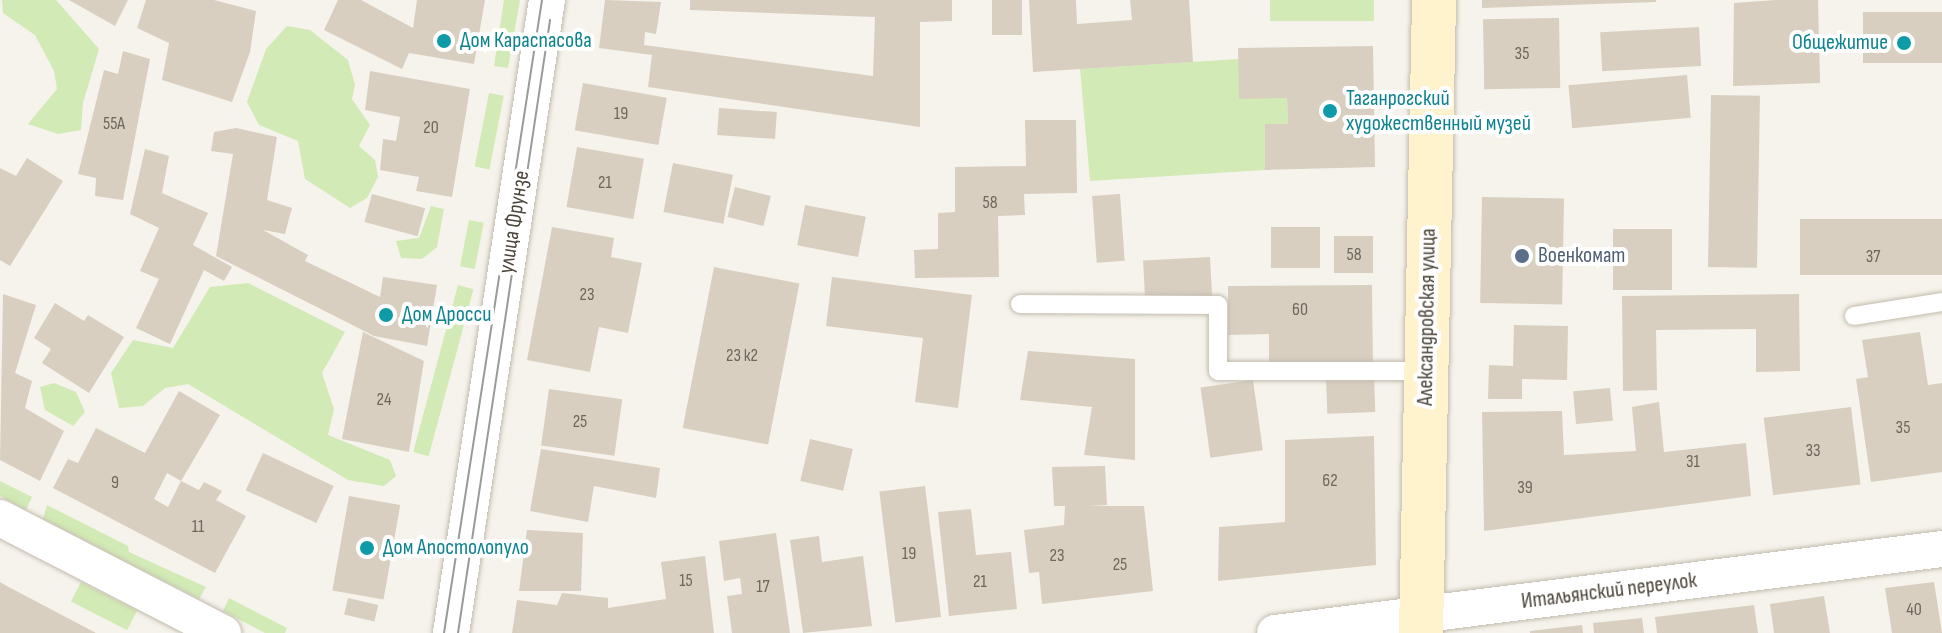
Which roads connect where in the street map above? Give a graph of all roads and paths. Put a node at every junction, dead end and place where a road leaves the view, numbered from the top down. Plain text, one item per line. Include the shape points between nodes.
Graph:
1 (547, 0) edge
2 (1434, 0) edge
3 (1942, 302) edge
4 (1020, 304) dead end
5 (1854, 316) dead end
6 (1426, 371) junction
7 (0, 518) edge
8 (1942, 549) edge
9 (1421, 624) edge
10 (223, 633) edge
11 (451, 633) edge
12 (1275, 633) edge

1 - 11 street, улица Фрунзе
2 - 6 street, Александровская улица
3 - 5 lane
4 - 6 lane via 1218,305 1218,371
6 - 9 street, Александровская улица
7 - 10 street
8 - 9 street, Итальянский переулок
9 - 12 street, Итальянский переулок

